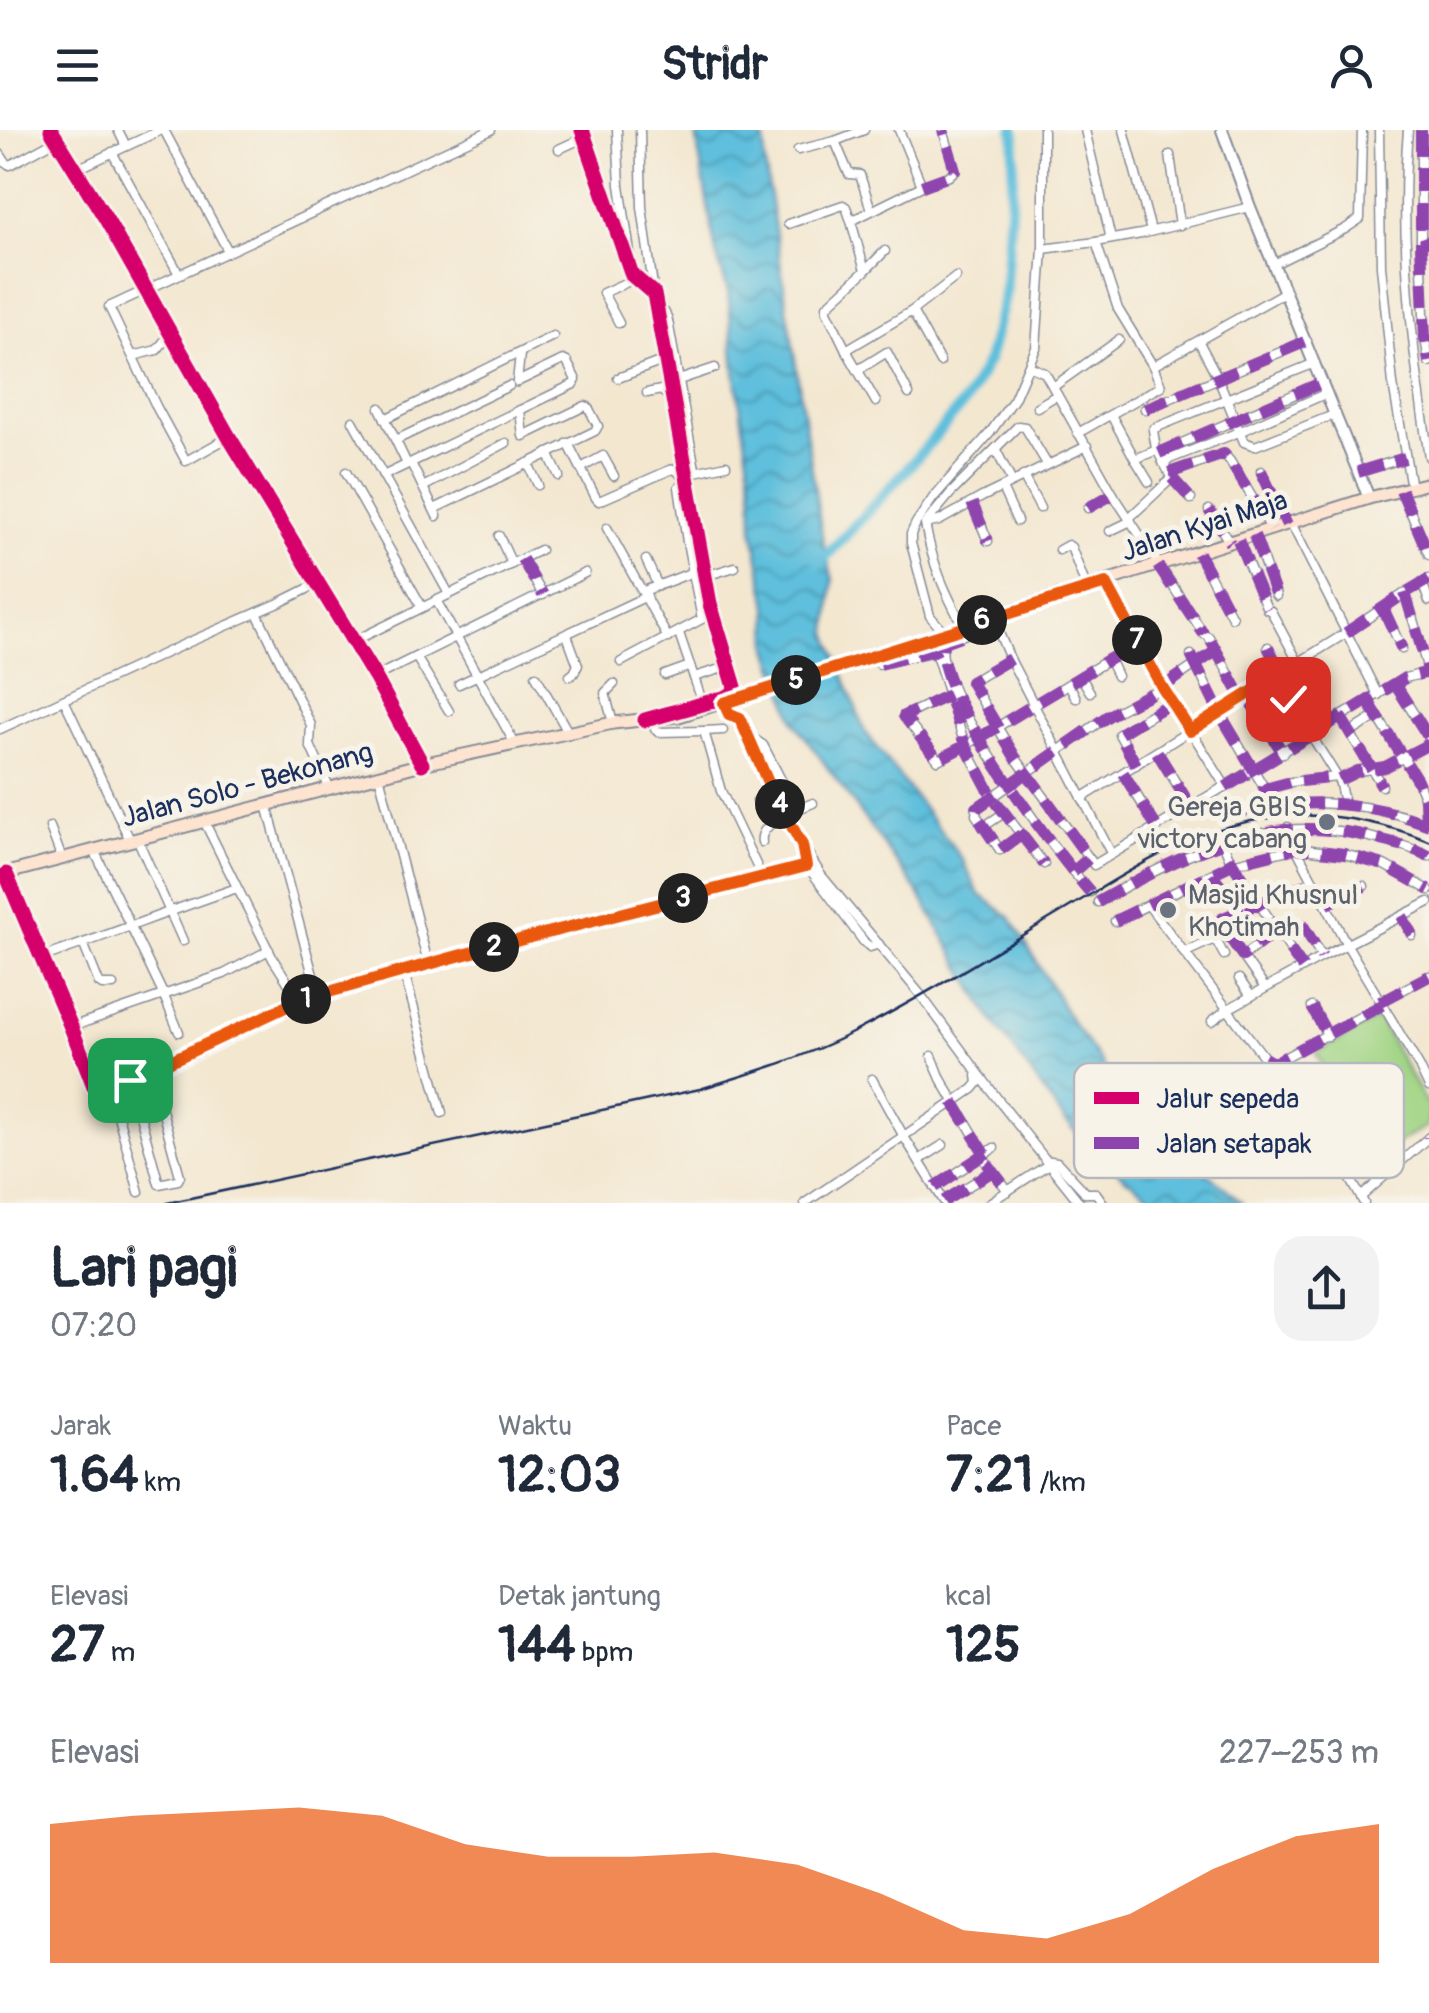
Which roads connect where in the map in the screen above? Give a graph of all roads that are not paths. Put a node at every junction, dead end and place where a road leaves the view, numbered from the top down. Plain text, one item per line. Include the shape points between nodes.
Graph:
1 (118, 130) edge
2 (162, 130) edge
3 (490, 130) edge
4 (617, 130) edge
5 (640, 130) edge
6 (864, 130) edge
7 (899, 130) edge
8 (943, 130) edge
9 (1043, 130) edge
10 (1085, 130) edge
11 (1124, 130) edge
12 (1222, 130) edge
13 (1362, 130) edge
14 (1379, 130) edge
15 (1408, 130) edge
16 (1421, 130) edge
17 (55, 133) edge
18 (584, 134) edge
19 (836, 137) edge
20 (1424, 143) edge
21 (126, 146) junction
22 (559, 149) dead end
23 (798, 150) dead end
24 (112, 152) junction
25 (0, 154) edge
26 (1170, 155) dead end
27 (75, 170) junction
28 (964, 177) dead end
29 (922, 186) junction
30 (1425, 197) edge
31 (1250, 207) junction
32 (871, 210) junction
33 (851, 221) junction
34 (788, 224) dead end
35 (1180, 225) junction
36 (1151, 231) junction
37 (1111, 239) junction
38 (1096, 242) junction
39 (1425, 242) edge
40 (1043, 250) junction
41 (885, 251) dead end
42 (228, 252) junction
43 (1274, 264) junction
44 (866, 270) junction
45 (179, 274) junction
46 (956, 276) dead end
47 (645, 289) junction
48 (1426, 290) edge
49 (146, 291) junction
50 (1285, 292) junction
51 (912, 311) junction
52 (619, 323) dead end
53 (170, 334) junction
54 (553, 336) dead end
55 (1427, 338) edge
56 (1119, 340) dead end
57 (1306, 340) junction
58 (1199, 342) junction
59 (846, 350) junction
60 (520, 354) junction
61 (133, 356) junction
62 (665, 360) junction
63 (940, 362) dead end
64 (1429, 362) edge
65 (1316, 363) junction
66 (1029, 366) junction
67 (1153, 366) junction
68 (715, 368) dead end
69 (858, 370) junction
70 (618, 378) dead end
71 (1218, 378) junction
72 (680, 380) junction
73 (509, 386) dead end
74 (1325, 388) junction
75 (1055, 391) junction
76 (647, 393) dead end
77 (695, 394) dead end
78 (909, 394) dead end
79 (676, 398) junction
80 (1228, 400) junction
81 (876, 402) dead end
82 (1037, 407) dead end
83 (380, 408) dead end
84 (1145, 409) dead end
85 (520, 410) junction
86 (1336, 414) junction
87 (1111, 415) junction
88 (386, 419) junction
89 (1235, 420) junction
90 (353, 422) dead end
91 (1078, 432) junction
92 (1240, 432) junction
93 (228, 437) junction
94 (396, 440) junction
95 (506, 444) dead end
96 (568, 444) junction
97 (1143, 444) dead end
98 (1087, 446) junction
99 (1131, 449) junction
100 (996, 450) junction
101 (548, 453) junction
102 (1159, 455) junction
103 (1429, 457) edge
104 (1405, 458) junction
105 (1135, 459) junction
106 (409, 463) junction
107 (528, 463) junction
108 (1047, 464) junction
109 (726, 466) dead end
110 (581, 468) junction
111 (346, 472) dead end
112 (695, 472) junction
113 (1261, 472) dead end
114 (1358, 472) junction
115 (383, 476) junction
116 (559, 476) dead end
117 (614, 476) dead end
118 (970, 476) junction
119 (1023, 476) junction
120 (1171, 476) junction
121 (1012, 482) junction
122 (1150, 482) dead end
123 (1429, 482) edge
124 (538, 485) dead end
125 (423, 487) junction
126 (1002, 488) junction
127 (1406, 489) junction
128 (693, 493) junction
129 (1113, 494) junction
130 (982, 497) junction
131 (1370, 498) junction
132 (1191, 499) dead end
133 (972, 502) junction
134 (1040, 508) dead end
135 (1088, 508) dead end
136 (1208, 510) dead end
137 (1130, 519) junction
138 (1017, 520) dead end
139 (921, 524) junction
140 (1289, 524) junction
141 (607, 528) dead end
142 (1272, 530) junction
143 (1110, 531) dead end
144 (1254, 535) junction
145 (499, 536) dead end
146 (988, 540) dead end
147 (1234, 541) junction
148 (540, 550) dead end
149 (1059, 550) dead end
150 (1198, 553) junction
151 (1429, 555) edge
152 (522, 559) junction
153 (646, 560) dead end
154 (512, 564) junction
155 (735, 566) dead end
156 (1158, 566) junction
157 (585, 573) dead end
158 (699, 574) junction
159 (1426, 580) edge
160 (319, 583) junction
161 (1106, 583) junction
162 (658, 586) junction
163 (1087, 589) junction
164 (1404, 592) junction
165 (449, 594) junction
166 (645, 594) junction
167 (542, 595) junction
168 (1276, 596) dead end
169 (436, 600) junction
170 (1429, 602) edge
171 (422, 606) junction
172 (1382, 608) junction
173 (257, 613) junction
174 (1232, 618) dead end
175 (994, 620) junction
176 (963, 626) junction
177 (679, 632) junction
178 (941, 633) junction
179 (1346, 633) junction
180 (566, 635) junction
181 (668, 638) junction
182 (456, 639) junction
183 (354, 641) junction
184 (1138, 642) junction
185 (1268, 646) dead end
186 (1402, 649) dead end
187 (1216, 651) junction
188 (1191, 656) dead end
189 (416, 658) junction
190 (1010, 659) junction
191 (1109, 660) junction
192 (622, 662) dead end
193 (1298, 662) junction
194 (880, 664) dead end
195 (1195, 665) junction
196 (690, 666) junction
197 (717, 670) dead end
198 (1429, 672) edge
199 (665, 674) dead end
200 (1278, 675) junction
201 (375, 676) junction
202 (477, 676) junction
203 (536, 676) dead end
204 (570, 676) dead end
205 (694, 676) junction
206 (1117, 676) dead end
207 (1081, 677) junction
208 (459, 684) dead end
209 (614, 684) dead end
210 (1069, 684) junction
211 (1395, 684) junction
212 (1162, 687) junction
213 (1090, 692) dead end
214 (949, 695) junction
215 (1378, 695) junction
216 (1244, 696) junction
217 (742, 698) joint
218 (1076, 698) dead end
219 (1368, 700) junction
220 (1172, 702) junction
221 (724, 703) junction
222 (66, 704) dead end
223 (703, 704) junction
224 (1034, 704) junction
225 (449, 711) dead end
226 (1218, 712) junction
227 (1340, 716) junction
228 (1377, 716) junction
229 (650, 719) junction
230 (613, 722) junction
231 (996, 726) junction
232 (0, 730) edge
233 (722, 730) dead end
234 (704, 731) junction
235 (1190, 731) junction
236 (568, 732) junction
237 (745, 732) junction
238 (1350, 733) junction
239 (1311, 735) junction
240 (979, 738) junction
241 (1429, 740) edge
242 (515, 744) junction
243 (965, 745) junction
244 (1058, 750) junction
245 (1157, 752) junction
246 (1283, 753) junction
247 (755, 755) junction
248 (1403, 758) junction
249 (422, 764) junction
250 (1136, 765) junction
251 (753, 769) dead end
252 (1371, 769) junction
253 (1254, 771) junction
254 (1123, 773) junction
255 (1027, 774) junction
256 (378, 776) junction
257 (1338, 778) junction
258 (767, 780) junction
259 (1429, 781) edge
260 (1010, 786) junction
261 (1382, 786) dead end
262 (1419, 786) junction
263 (1226, 787) junction
264 (330, 789) junction
265 (1265, 789) junction
266 (774, 791) junction
267 (993, 798) junction
268 (1082, 798) junction
269 (1427, 799) edge
270 (757, 801) dead end
271 (792, 801) junction
272 (813, 803) dead end
273 (1344, 804) junction
274 (267, 805) junction
275 (1268, 805) junction
276 (1190, 807) junction
277 (1004, 813) junction
278 (1223, 815) dead end
279 (204, 821) junction
280 (1427, 824) edge
281 (50, 827) dead end
282 (983, 828) junction
283 (1157, 828) junction
284 (1288, 828) junction
285 (1021, 835) junction
286 (133, 839) junction
287 (762, 842) dead end
288 (1223, 843) junction
289 (1394, 844) junction
290 (802, 845) junction
291 (1296, 848) junction
292 (94, 850) junction
293 (1111, 854) junction
294 (1429, 856) edge
295 (62, 859) junction
296 (1091, 862) junction
297 (1044, 864) dead end
298 (1232, 864) junction
299 (1384, 865) junction
300 (806, 866) junction
301 (1073, 872) junction
302 (1212, 874) junction
303 (3, 875) edge
304 (762, 877) junction
305 (1314, 881) junction
306 (1364, 886) dead end
307 (237, 888) junction
308 (1429, 890) edge
309 (1090, 892) dead end
310 (1098, 902) dead end
311 (1429, 902) edge
312 (1260, 904) junction
313 (1327, 904) junction
314 (1149, 906) junction
315 (170, 910) junction
316 (1240, 912) junction
317 (1402, 916) junction
318 (1115, 921) dead end
319 (1302, 924) dead end
320 (130, 928) junction
321 (1276, 931) junction
322 (1412, 934) dead end
323 (183, 941) dead end
324 (83, 944) junction
325 (879, 944) junction
326 (1348, 945) junction
327 (268, 950) junction
328 (1184, 953) junction
329 (1224, 955) dead end
330 (1243, 956) junction
331 (1322, 957) junction
332 (40, 958) junction
333 (426, 958) dead end
334 (1303, 968) junction
335 (404, 972) junction
336 (1429, 976) edge
337 (1239, 980) dead end
338 (112, 984) dead end
339 (1266, 988) junction
340 (317, 990) dead end
341 (164, 996) junction
342 (1251, 996) junction
343 (300, 1000) junction
344 (1381, 1003) junction
345 (1312, 1006) dead end
346 (1228, 1009) junction
347 (1212, 1021) dead end
348 (71, 1027) junction
349 (179, 1032) dead end
350 (1328, 1036) junction
351 (932, 1056) dead end
352 (1429, 1058) edge
353 (1271, 1062) joint
354 (1419, 1066) junction
355 (150, 1070) junction
356 (976, 1071) junction
357 (130, 1079) junction
358 (872, 1079) dead end
359 (1429, 1087) edge
360 (110, 1088) junction
361 (953, 1102) junction
362 (442, 1113) dead end
363 (903, 1136) junction
364 (1429, 1137) edge
365 (943, 1145) dead end
366 (994, 1148) dead end
367 (984, 1155) junction
368 (918, 1160) junction
369 (1404, 1161) edge
370 (1047, 1162) junction
371 (993, 1171) junction
372 (1350, 1178) edge
373 (1385, 1178) edge
374 (935, 1187) junction
375 (1008, 1191) junction
376 (138, 1192) dead end
377 (1072, 1192) junction
378 (1086, 1193) junction
379 (1362, 1200) edge
380 (945, 1202) edge
381 (804, 1203) edge
382 (989, 1203) edge
383 (1070, 1203) edge
384 (1080, 1203) edge
385 (1103, 1203) edge

1 - 21 street
2 - 21 street
2 - 42 street
3 - 42 street
4 - 47 street via 620,184
5 - 47 street
6 - 19 street
7 - 29 street
8 - 29 street via 954,170
9 - 40 street
10 - 37 street
11 - 36 street
12 - 31 street
13 - 43 street via 1360,218
14 - 104 street via 1381,266
15 - 103 street via 1408,269
16 - 20 street
17 - 25 street via 10,165
17 - 27 street
18 - 22 street
18 - 47 street
19 - 23 street
19 - 32 street via 849,174 860,175
20 - 30 street
21 - 24 street
24 - 27 street
24 - 45 street
26 - 35 street
27 - 49 street
28 - 29 street
29 - 32 street
30 - 39 street
31 - 35 street
31 - 43 street
32 - 33 street
33 - 34 street via 843,204
33 - 44 street
35 - 36 street
36 - 37 street
37 - 38 street
38 - 40 street
38 - 67 street via 1118,309
39 - 48 street
40 - 66 street
41 - 44 street
42 - 45 street
43 - 50 street
44 - 59 street via 826,308
45 - 49 street
46 - 51 street
47 - 52 street via 603,293
47 - 62 street
47 - 72 street via 668,320
48 - 55 street
49 - 53 street
49 - 61 street via 108,307
50 - 57 street
50 - 58 street
51 - 59 street
51 - 63 street
53 - 61 street via 157,350
53 - 93 street
54 - 60 street
55 - 64 street
56 - 75 street
57 - 65 street
57 - 71 street
58 - 67 street
58 - 71 street
59 - 69 street
60 - 85 street via 517,382 563,360 576,380
60 - 88 street
61 - 93 street via 186,460
62 - 70 street
62 - 79 street
65 - 74 street
65 - 80 street
66 - 75 street via 1042,370
66 - 139 street via 1014,399 933,498
67 - 87 street via 1159,389
68 - 72 street
69 - 78 street via 888,352
69 - 81 street
71 - 80 street
71 - 84 street
72 - 79 street
73 - 94 street
74 - 86 street
74 - 89 street
74 - 92 street
75 - 82 street
75 - 91 street
76 - 79 street via 660,390
77 - 79 street
79 - 112 street via 692,440
79 - 128 street
80 - 89 street
80 - 102 street via 1155,428
83 - 88 street
85 - 96 street via 523,436 588,407 598,426
85 - 106 street
86 - 92 street via 1255,446
86 - 114 street
87 - 91 street
87 - 99 street
88 - 94 street
89 - 92 street
89 - 102 street
90 - 115 street
91 - 98 street
92 - 102 street
93 - 160 street
94 - 106 street
95 - 125 street
96 - 101 street
96 - 110 street
97 - 99 street
98 - 108 street
98 - 129 street
99 - 105 street
100 - 108 street via 1023,425
100 - 118 street
100 - 121 street
101 - 107 street
101 - 116 street
102 - 105 street
102 - 120 street
104 - 114 street
104 - 127 street
105 - 122 street
106 - 115 street
106 - 125 street
107 - 124 street
107 - 125 street via 436,513
108 - 119 street
109 - 112 street
110 - 117 street via 604,457
110 - 128 street via 599,501 676,469
111 - 171 street
112 - 128 street
113 - 140 street
114 - 131 street
115 - 165 street
118 - 130 street
118 - 139 street
119 - 121 street
119 - 134 street
120 - 132 street
120 - 137 street
120 - 142 street via 1224,454
121 - 126 street
123 - 127 main road, Jalan Kyai Maja
126 - 130 street
126 - 138 street
127 - 131 main road, Jalan Kyai Maja
127 - 151 street
128 - 158 street
128 - 158 street via 679,488
129 - 135 street
129 - 137 street
130 - 133 street
131 - 140 main road, Jalan Kyai Maja
133 - 139 street via 934,524
133 - 146 street
136 - 147 street
137 - 143 street
137 - 156 street
139 - 176 street
139 - 178 street via 911,543 930,616
140 - 142 main road, Jalan Kyai Maja
140 - 179 street
141 - 166 street
142 - 144 main road, Jalan Kyai Maja
144 - 147 main road, Jalan Kyai Maja
144 - 168 street
145 - 154 street
147 - 150 main road, Jalan Kyai Maja
147 - 193 street
148 - 152 street
149 - 163 street via 1071,547
150 - 156 main road, Jalan Kyai Maja
150 - 174 street
152 - 154 street
152 - 167 street
153 - 162 street
154 - 165 street
155 - 158 street
156 - 161 main road, Jalan Kyai Maja
156 - 187 street
157 - 167 street
158 - 162 street
158 - 177 street via 702,619
158 - 223 street via 735,690
159 - 164 street
159 - 170 street
160 - 173 street
160 - 183 street
161 - 163 main road, Jalan Kyai Maja
161 - 184 street
162 - 166 street
163 - 175 main road, Jalan Kyai Maja
164 - 172 street
164 - 198 street
165 - 169 street
166 - 180 street
166 - 181 street
167 - 182 street
169 - 171 street
169 - 182 street
171 - 183 street
172 - 179 street
172 - 186 street
173 - 232 street
173 - 264 street via 311,725 310,745
175 - 176 main road, Jalan Kyai Maja
175 - 190 street
175 - 240 street via 941,645
176 - 178 main road, Jalan Kyai Maja
177 - 181 street
177 - 196 street
178 - 217 main road, Jalan Kyai Maja
179 - 193 street
179 - 215 street
180 - 202 street
180 - 204 street via 578,665
181 - 192 street
182 - 189 street
182 - 202 street
183 - 201 street
184 - 191 street
184 - 212 street
185 - 200 street
187 - 195 street
187 - 216 street
188 - 195 street
189 - 201 street
189 - 225 street
190 - 224 street
190 - 231 street via 971,682
191 - 206 street
191 - 207 street
193 - 200 street
194 - 214 street via 934,650
195 - 212 street
195 - 226 street
196 - 199 street
196 - 205 street
197 - 205 street
198 - 211 street
200 - 216 street
200 - 239 street
201 - 249 street
202 - 208 street
202 - 242 street
203 - 236 street
205 - 223 street
207 - 210 street
207 - 213 street
209 - 230 street via 604,693
210 - 218 street
210 - 224 street
211 - 215 street
211 - 241 street
212 - 220 street
212 - 244 street
214 - 243 street
214 - 243 street via 904,716 936,760
215 - 219 street
216 - 226 street
216 - 246 street
217 - 221 main road, Jalan Solo - Bekonang
219 - 227 street
219 - 228 street
220 - 235 street
220 - 250 street via 1119,734
221 - 229 main road, Jalan Solo - Bekonang
221 - 237 street
222 - 286 street
223 - 229 street
224 - 231 street
224 - 244 street
226 - 235 street
226 - 253 street
227 - 238 street
227 - 239 street
228 - 238 street
228 - 248 street
229 - 230 main road, Jalan Solo - Bekonang
229 - 234 street via 658,732
230 - 236 main road, Jalan Solo - Bekonang
231 - 240 street
231 - 255 street
233 - 234 street
234 - 304 street via 725,801
235 - 245 street
235 - 263 street
236 - 242 main road, Jalan Solo - Bekonang
237 - 247 street
237 - 271 street via 763,745
238 - 252 street
239 - 246 street
239 - 257 street
240 - 243 street
240 - 260 street
241 - 248 street
242 - 249 main road, Jalan Solo - Bekonang
243 - 267 street
244 - 255 street
244 - 268 street
245 - 250 street
245 - 276 street
246 - 253 street
247 - 251 street
247 - 258 street
248 - 252 street
248 - 262 street
249 - 256 main road, Jalan Solo - Bekonang
250 - 254 street
252 - 257 street
252 - 261 street
253 - 263 street
253 - 265 street
254 - 268 street
254 - 283 street
255 - 260 street
255 - 296 street
256 - 264 main road, Jalan Solo - Bekonang
256 - 333 street
257 - 265 street
257 - 273 street
258 - 266 street
258 - 270 street
259 - 262 street
260 - 267 street
260 - 301 street
262 - 269 street
263 - 276 street
264 - 274 main road, Jalan Solo - Bekonang
265 - 275 street
266 - 271 street
266 - 287 street via 776,820
266 - 290 street
267 - 277 street
267 - 282 street via 975,811
268 - 293 street
269 - 280 street
271 - 272 street via 798,809
273 - 275 street
273 - 280 street
274 - 279 main road, Jalan Solo - Bekonang
274 - 340 street
275 - 278 street
276 - 283 street
277 - 282 street
277 - 285 street
279 - 286 main road, Jalan Solo - Bekonang
279 - 307 street
281 - 295 street
282 - 285 street via 1000,850
283 - 293 street
284 - 288 street
284 - 289 street via 1350,830
284 - 291 street
285 - 297 street
286 - 292 main road, Jalan Solo - Bekonang
286 - 315 street
288 - 298 street
288 - 310 street via 1158,868
289 - 294 street
289 - 299 street
290 - 300 street
290 - 325 street
291 - 298 street
291 - 299 street
291 - 305 street
292 - 295 main road, Jalan Solo - Bekonang
292 - 320 street
293 - 296 street
295 - 303 main road, Jalan Solo - Bekonang
296 - 301 street
298 - 302 street
298 - 312 street
299 - 308 street
300 - 304 street
300 - 325 street via 866,944
301 - 309 street
302 - 314 street
302 - 316 street
303 - 332 street
304 - 335 street
305 - 312 street
305 - 313 street
306 - 313 street
307 - 315 street
307 - 327 street
311 - 317 street
312 - 316 street
312 - 321 street
313 - 326 street
314 - 318 street
314 - 328 street
315 - 320 street
315 - 323 street
316 - 330 street via 1223,918 1222,927
317 - 322 street
317 - 326 street
319 - 331 street
320 - 324 street
320 - 341 street
321 - 330 street
321 - 334 street
324 - 332 street
324 - 338 street via 99,983
325 - 356 street
326 - 331 street
326 - 344 street
327 - 341 street
327 - 343 street
328 - 329 street via 1212,940
328 - 346 street
330 - 339 street
331 - 334 street
332 - 348 street
334 - 339 street
335 - 343 street
335 - 362 street
336 - 344 street
337 - 342 street
339 - 342 street
341 - 348 street
341 - 349 street
342 - 346 street
343 - 355 street
344 - 350 street
344 - 354 street
345 - 350 street
346 - 347 street
346 - 353 street
348 - 360 street via 96,1090
350 - 353 street
351 - 361 street
352 - 354 street
354 - 359 street
355 - 357 street
355 - 357 street via 178,1180 159,1184
356 - 361 street via 976,1086
356 - 370 street
357 - 360 street
358 - 363 street
360 - 376 street
361 - 363 street
361 - 367 street
363 - 368 street
363 - 381 street
364 - 369 street
365 - 368 street
366 - 367 street
367 - 371 street
367 - 374 street
368 - 374 street
370 - 375 street
370 - 377 street
370 - 378 street via 1055,1161
371 - 375 street
371 - 380 street
372 - 379 street
373 - 379 street
374 - 380 street
375 - 382 street
377 - 378 street
377 - 383 street
377 - 384 street
378 - 385 street

